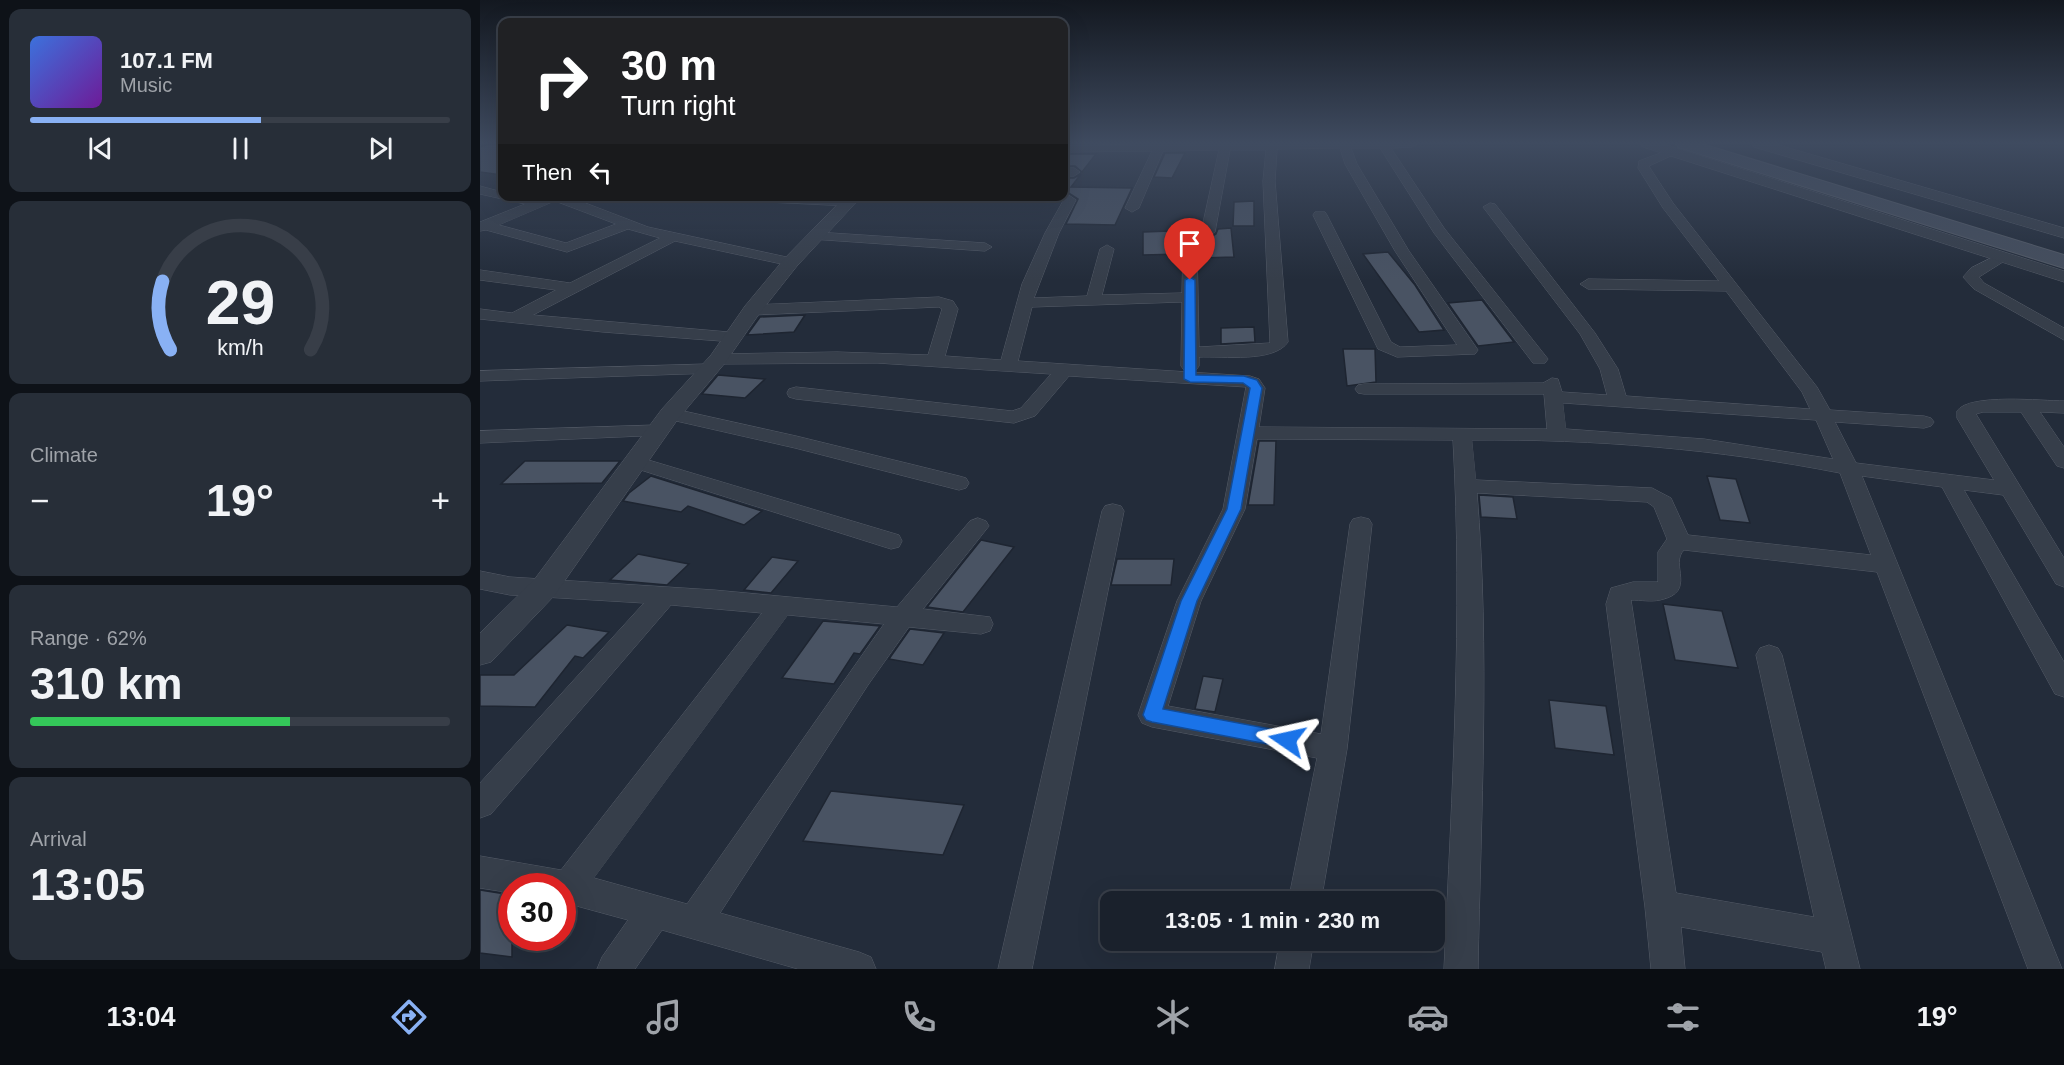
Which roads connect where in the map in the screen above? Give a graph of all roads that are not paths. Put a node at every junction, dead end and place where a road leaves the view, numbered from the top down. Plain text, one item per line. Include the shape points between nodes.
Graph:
1 (1140, 189) edge
2 (1217, 189) edge
3 (1270, 189) edge
4 (1366, 189) edge
5 (1413, 189) edge
6 (1658, 189) edge
7 (1800, 189) edge
8 (1817, 189) edge
9 (1874, 189) edge
10 (1914, 189) edge
11 (480, 190) edge
12 (498, 193) edge
13 (1068, 199) edge
14 (527, 201) edge
15 (546, 201) edge
16 (566, 201) edge
17 (850, 201) edge
18 (538, 204) junction
19 (1490, 207) dead end
20 (1132, 208) dead end
21 (1320, 215) dead end
22 (626, 225) junction
23 (483, 226) edge
24 (1208, 232) dead end
25 (2064, 233) edge
26 (816, 236) junction
27 (672, 237) junction
28 (1190, 245) dead end
29 (2064, 246) edge
30 (985, 247) dead end
31 (1107, 249) dead end
32 (2001, 257) junction
33 (791, 262) junction
34 (2064, 262) edge
35 (480, 275) edge
36 (2064, 277) edge
37 (1588, 284) dead end
38 (1730, 286) junction
39 (573, 288) junction
40 (1190, 297) junction
41 (1093, 301) junction
42 (1024, 303) junction
43 (752, 310) junction
44 (480, 314) edge
45 (514, 318) junction
46 (2064, 335) edge
47 (734, 337) junction
48 (1190, 352) junction
49 (1539, 359) dead end
50 (935, 362) junction
51 (713, 364) junction
52 (1008, 366) junction
53 (1063, 371) junction
54 (480, 376) edge
55 (1190, 379) junction
56 (1364, 389) dead end
57 (1553, 389) junction
58 (796, 393) dead end
59 (1618, 402) junction
60 (2026, 406) junction
61 (2064, 407) edge
62 (1825, 415) junction
63 (1924, 422) dead end
64 (664, 423) junction
65 (1249, 433) junction
66 (1462, 434) junction
67 (1557, 434) junction
68 (480, 437) edge
69 (635, 462) junction
70 (2064, 462) edge
71 (1848, 468) junction
72 (1949, 481) junction
73 (959, 483) dead end
74 (1467, 486) junction
75 (2011, 489) junction
76 (1113, 511) dead end
77 (1361, 524) dead end
78 (978, 526) dead end
79 (891, 541) dead end
80 (1680, 542) junction
81 (1886, 565) junction
82 (2064, 578) edge
83 (480, 579) edge
84 (544, 588) junction
85 (664, 597) junction
86 (782, 605) junction
87 (902, 618) junction
88 (981, 624) dead end
89 (480, 653) edge
90 (1770, 655) dead end
91 (2064, 686) edge
92 (1333, 748) junction
93 (480, 804) edge
94 (480, 872) edge
95 (498, 875) edge
96 (576, 876) edge
97 (576, 889) edge
98 (1306, 891) edge
99 (1662, 907) junction
100 (655, 912) junction
101 (694, 923) junction
102 (1295, 951) edge
103 (1839, 954) edge
104 (614, 969) edge
105 (859, 969) edge
106 (1015, 969) edge
107 (1292, 969) edge
108 (1461, 969) edge
109 (1668, 969) edge
110 (2045, 969) edge

1 - 20 street
2 - 24 street
3 - 48 street via 1280,342 1267,350
4 - 21 street via 1469,350 1397,352 1384,345
5 - 49 street via 1439,230
6 - 38 street
7 - 32 street
8 - 34 main road
9 - 29 main road
10 - 25 street
11 - 12 street
13 - 42 street
14 - 18 street
15 - 18 street
16 - 22 street
17 - 26 street
18 - 23 street
19 - 59 street via 1587,333 1609,369
22 - 23 street via 567,248
22 - 27 street
26 - 30 street
26 - 33 street
27 - 33 street
27 - 39 street
28 - 40 street
31 - 41 street
32 - 36 street
32 - 46 street via 1976,270 1971,277 1979,286
33 - 43 street
35 - 39 street
37 - 38 street
38 - 62 street via 1796,369
39 - 45 street
40 - 41 street
40 - 48 street
41 - 42 street
42 - 52 street
43 - 47 street
43 - 50 street via 947,304 950,309
44 - 45 street
45 - 47 street
47 - 51 street
48 - 55 street
50 - 51 street via 820,356
50 - 52 street
51 - 54 street
51 - 64 street
52 - 53 street
53 - 55 street
53 - 58 street via 1028,412 1014,417
55 - 65 street via 1253,383 1256,388
56 - 57 street
57 - 59 street
57 - 67 street
59 - 62 street
60 - 61 street
60 - 70 street
60 - 75 street via 1982,406 1966,411
62 - 63 street
62 - 71 street
64 - 68 street
64 - 69 street
64 - 73 street via 796,442
65 - 66 street
65 - 92 street via 1234,509 1189,601 1152,715
66 - 67 street
66 - 74 street
67 - 71 street via 1696,443 1782,454
69 - 79 street
69 - 84 street
71 - 72 street
71 - 81 street
72 - 75 street
72 - 91 street
74 - 80 street via 1652,495 1663,502
74 - 108 street via 1470,612
75 - 82 street
76 - 106 street
77 - 92 street
78 - 87 street
80 - 81 street
80 - 99 street via 1668,551 1669,584 1665,589 1629,590 1620,594 1618,604
81 - 110 street
83 - 84 street
84 - 85 street
84 - 89 street
85 - 86 street
85 - 93 street
86 - 87 street
86 - 96 street
87 - 88 street
87 - 101 street
90 - 103 street
92 - 98 street
94 - 95 street
97 - 100 street
99 - 103 street
99 - 109 street
100 - 101 street
100 - 104 street
101 - 105 street
102 - 107 street

